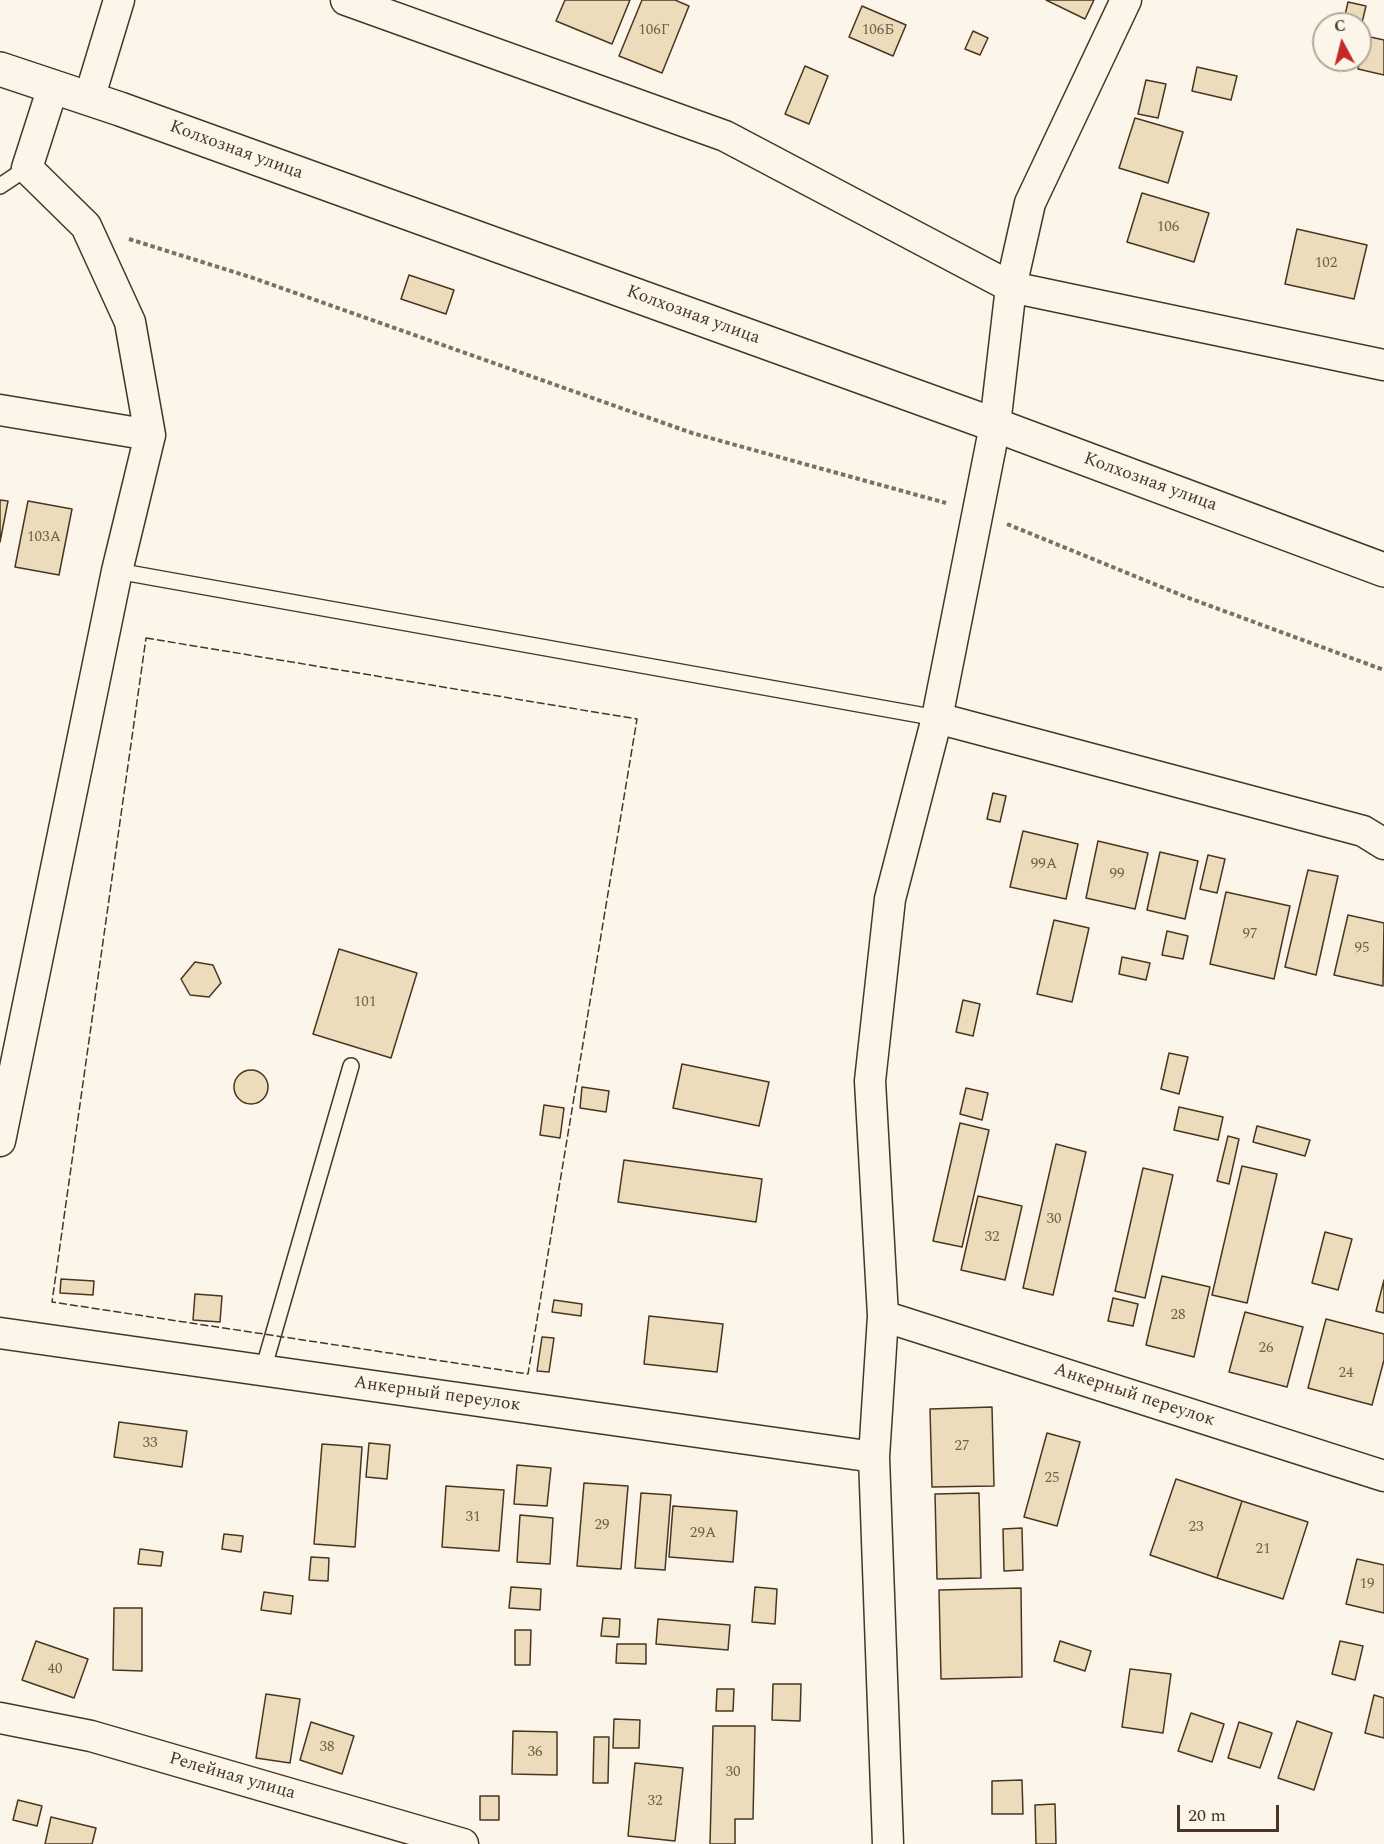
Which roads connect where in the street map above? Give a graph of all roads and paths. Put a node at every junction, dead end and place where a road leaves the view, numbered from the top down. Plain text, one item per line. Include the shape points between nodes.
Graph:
1 (119, 0) edge
2 (346, 0) edge
3 (1126, 0) edge
4 (0, 69) edge
5 (53, 87) junction
6 (89, 99) junction
7 (27, 168) junction
8 (0, 186) edge
9 (86, 226) junction
10 (1011, 287) junction
11 (1384, 364) edge
12 (0, 410) edge
13 (995, 425) junction
14 (150, 435) junction
15 (978, 512) junction
16 (1384, 570) edge
17 (117, 572) junction
18 (1384, 670) edge
19 (937, 718) junction
20 (1384, 843) edge
21 (351, 1066) dead end
22 (0, 1141) edge
23 (883, 1316) junction
24 (0, 1333) edge
25 (263, 1370) junction
26 (874, 1457) junction
27 (1384, 1476) edge
28 (0, 1718) edge
29 (463, 1844) edge
30 (888, 1844) edge

1 - 6 street
2 - 10 street via 725,136
3 - 10 street via 1029,203
4 - 5 main road, Колхозная улица
5 - 6 main road, Колхозная улица
5 - 7 street
6 - 13 main road, Колхозная улица
7 - 8 lane
7 - 9 street
9 - 14 street via 130,322
9 - 15 path via 250,277 692,433
10 - 11 street
10 - 13 street
12 - 14 street
13 - 15 street
13 - 16 main road, Колхозная улица
14 - 17 street
15 - 18 path via 1186,597
15 - 19 street
17 - 19 lane
17 - 22 street
19 - 20 street via 1363,831
19 - 23 street via 890,899 870,1081
21 - 25 lane
23 - 26 street
23 - 27 street, Анкерный переулок
24 - 25 street, Анкерный переулок
25 - 26 street, Анкерный переулок
26 - 30 street
28 - 29 street, Релейная улица via 91,1736

